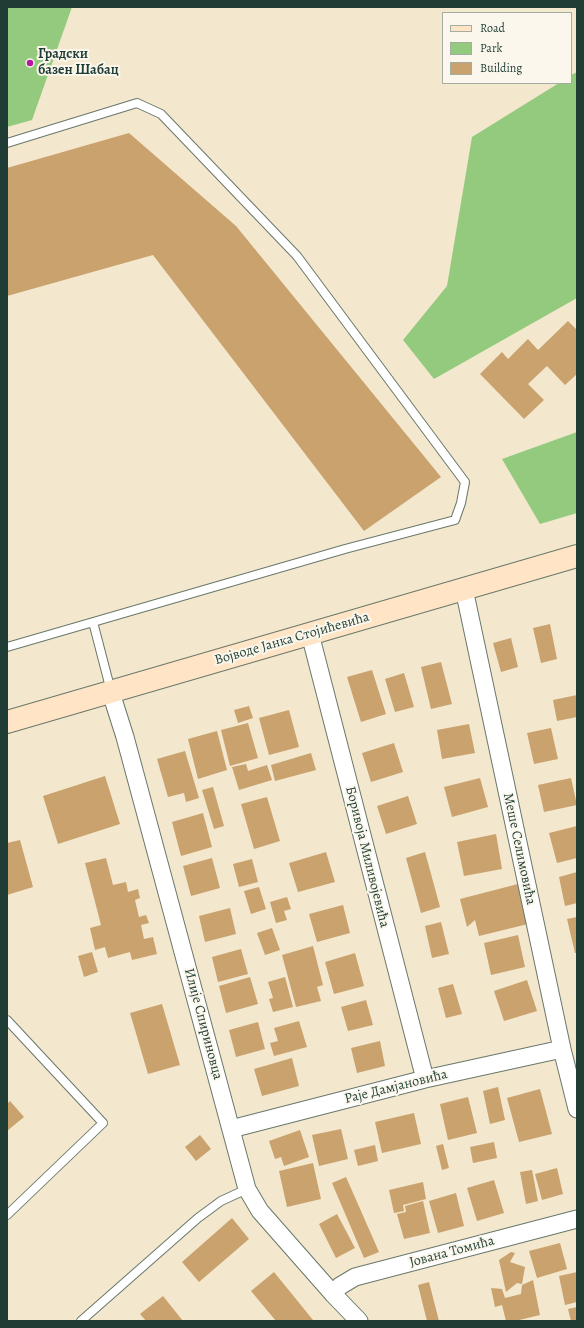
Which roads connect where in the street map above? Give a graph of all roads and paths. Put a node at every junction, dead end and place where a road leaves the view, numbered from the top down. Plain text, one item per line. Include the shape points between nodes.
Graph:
1 (7, 143) edge
2 (577, 556) edge
3 (464, 589) junction
4 (93, 622) junction
5 (310, 634) junction
6 (7, 647) edge
7 (111, 693) junction
8 (7, 722) edge
9 (7, 1020) edge
10 (562, 1049) junction
11 (425, 1079) junction
12 (577, 1109) edge
13 (231, 1129) junction
14 (247, 1189) junction
15 (7, 1215) edge
16 (577, 1219) edge
17 (333, 1294) junction
18 (81, 1321) edge
19 (359, 1321) edge

1 - 4 lane via 137,103 161,114 297,256 465,482 455,520
2 - 3 street, Војводе Јанка Стојићевића
3 - 5 street, Војводе Јанка Стојићевића
3 - 10 street, Меше Селимовића
4 - 6 lane
4 - 7 lane
5 - 7 street, Војводе Јанка Стојићевића
5 - 11 street, Боривоја Миливојевића
7 - 8 street, Војводе Јанка Стојићевића
7 - 13 street, Илије Спириновца
9 - 15 lane via 103,1123
10 - 11 street, Раје Дамјановића
10 - 12 street, Меше Селимовића
11 - 13 street, Раје Дамјановића
13 - 14 street, Илије Спириновца
14 - 17 street, Илије Спириновца via 260,1210
14 - 18 lane via 221,1201 198,1218
16 - 17 street, Јована Томића via 355,1277 340,1286
17 - 19 street, Илије Спириновца

